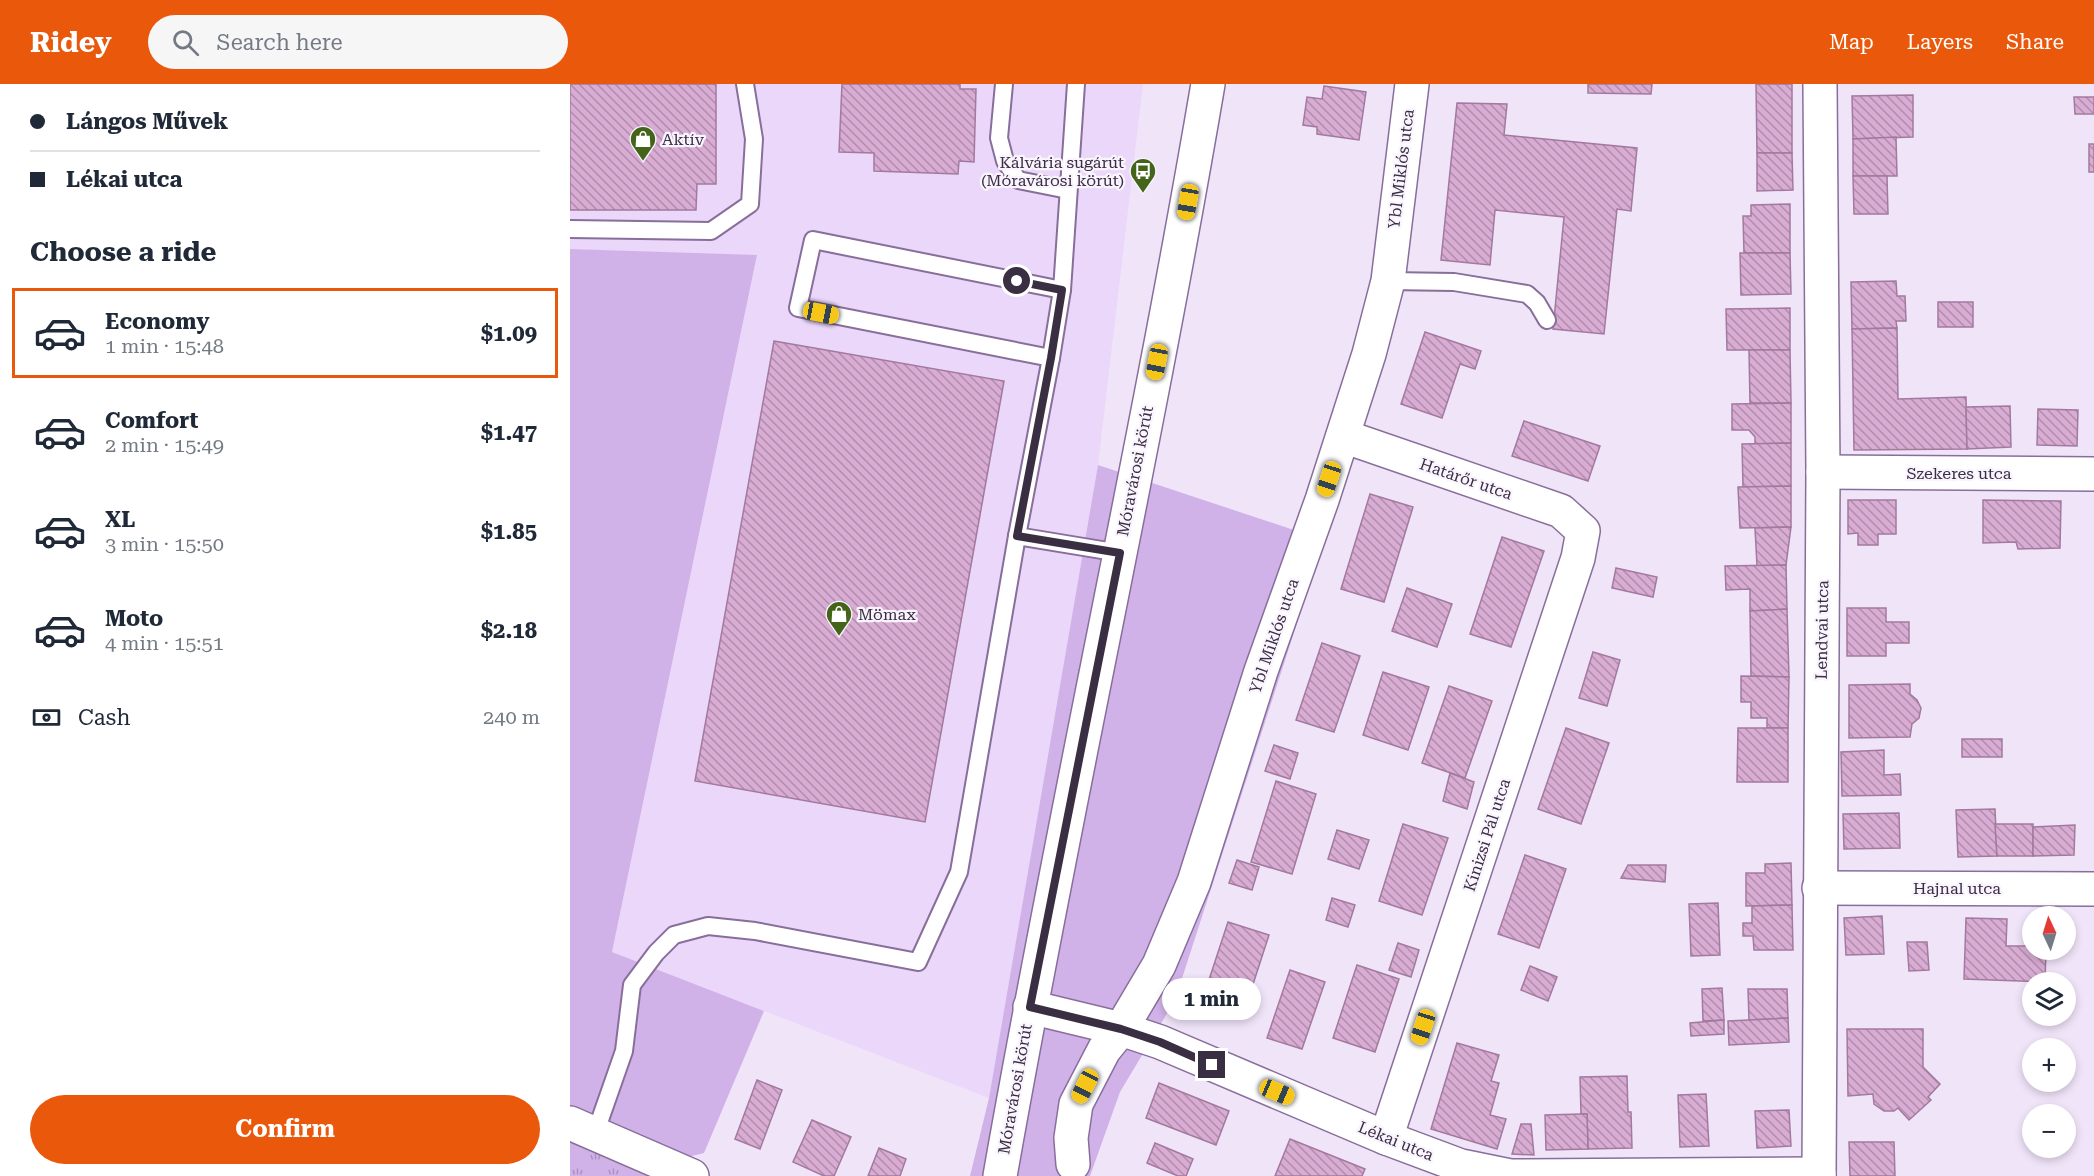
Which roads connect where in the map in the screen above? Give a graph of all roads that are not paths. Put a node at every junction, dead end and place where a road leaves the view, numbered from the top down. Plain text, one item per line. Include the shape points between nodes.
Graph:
1 (745, 84) edge
2 (1004, 84) edge
3 (1076, 84) edge
4 (1208, 84) edge
5 (1412, 84) edge
6 (1820, 84) edge
7 (1068, 190) junction
8 (570, 229) edge
9 (1388, 281) junction
10 (1062, 290) junction
11 (1547, 320) dead end
12 (1051, 358) junction
13 (1343, 436) junction
14 (1823, 472) junction
15 (2094, 474) edge
16 (1583, 531) joint
17 (1017, 536) junction
18 (1120, 553) junction
19 (1819, 888) junction
20 (2094, 889) edge
21 (1030, 1007) junction
22 (1121, 1029) junction
23 (583, 1128) edge
24 (1386, 1138) junction
25 (1073, 1164) dead end
26 (1819, 1175) edge
27 (692, 1176) edge
28 (1000, 1176) edge

1 - 8 lane via 754,139 750,204 711,231
2 - 7 lane via 999,138 1005,161 1018,180
3 - 7 lane
4 - 18 street, Móravárosi körút
5 - 9 street, Ybl Miklós utca
6 - 14 street, Lendvai utca
7 - 10 lane
9 - 11 lane via 1454,282 1527,294
9 - 13 street, Ybl Miklós utca
10 - 12 lane
10 - 12 lane via 813,240 798,308
12 - 17 lane
13 - 16 street, Határőr utca via 1561,511
13 - 22 street, Ybl Miklós utca via 1194,882 1159,965
14 - 15 street, Szekeres utca
14 - 19 street, Lendvai utca
16 - 24 street, Kinizsi Pál utca via 1578,558
17 - 18 lane
17 - 23 lane via 959,872 918,962 755,931 708,926 674,935 632,985 624,1051
18 - 21 street, Móravárosi körút
19 - 20 street, Hajnal utca
19 - 26 street, Lendvai utca
21 - 22 street, Lékai utca
21 - 28 street, Móravárosi körút
22 - 24 street, Lékai utca
22 - 25 street, Ybl Miklós utca via 1104,1050 1076,1104 1071,1138
23 - 27 street
24 - 26 street, Lékai utca via 1461,1166 1510,1176

